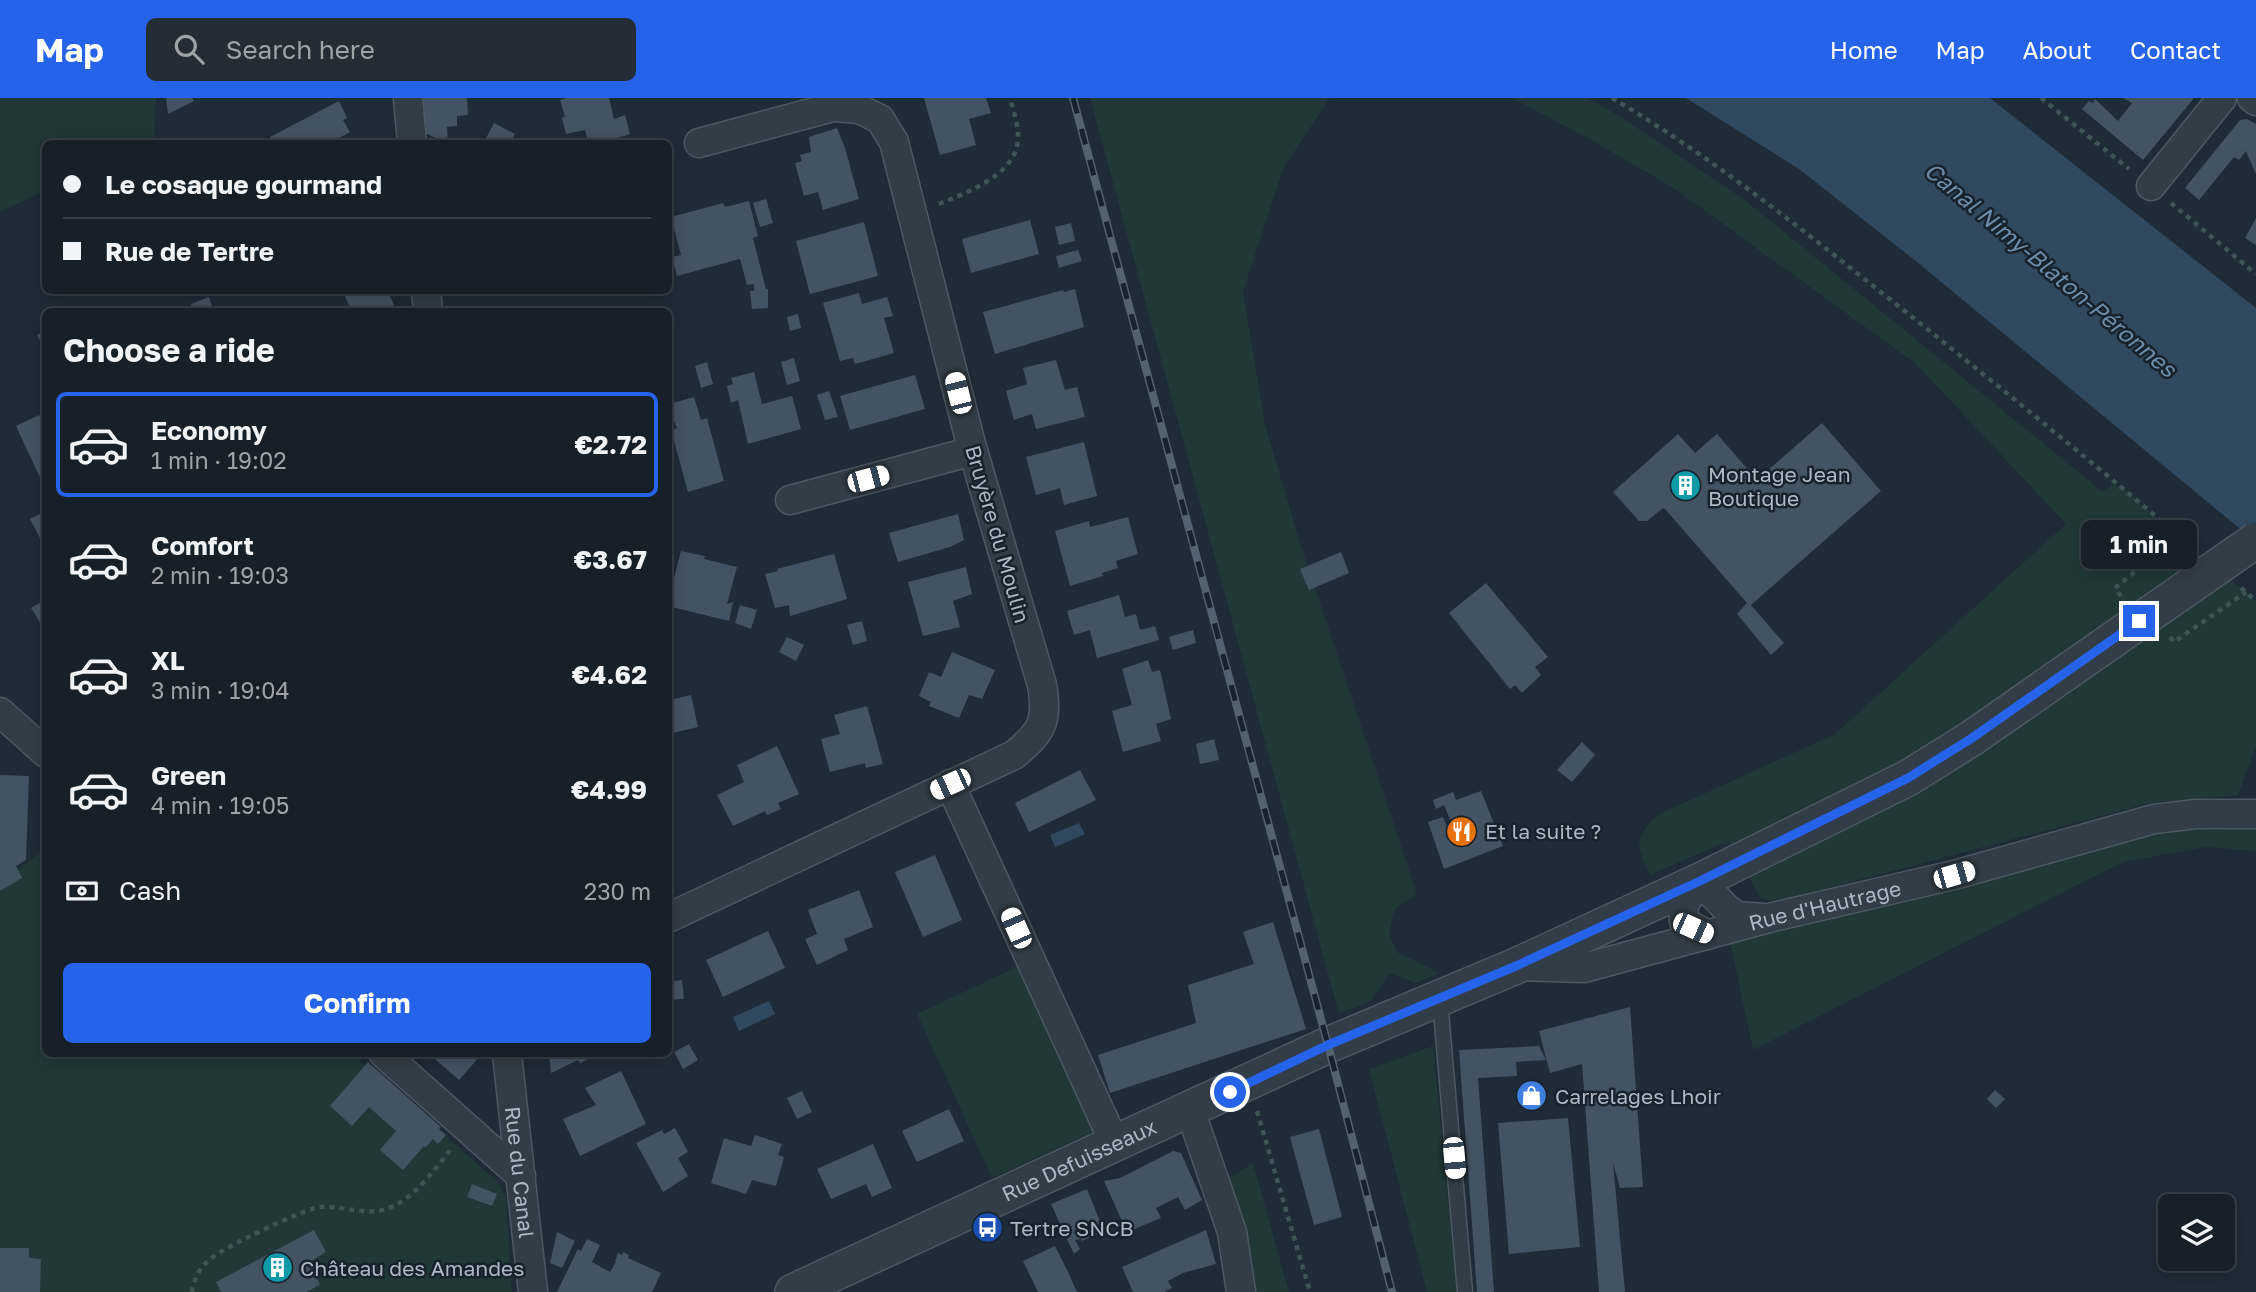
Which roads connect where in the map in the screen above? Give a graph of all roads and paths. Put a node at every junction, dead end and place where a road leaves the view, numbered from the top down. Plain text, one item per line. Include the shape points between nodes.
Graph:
1 (408, 98) edge
2 (1010, 98) edge
3 (1612, 98) edge
4 (2221, 98) edge
5 (412, 140) edge
6 (699, 143) dead end
7 (2151, 186) dead end
8 (912, 214) junction
9 (973, 451) junction
10 (790, 500) dead end
11 (2179, 536) junction
12 (2256, 540) edge
13 (2198, 552) dead end
14 (2236, 584) dead end
15 (2115, 588) dead end
16 (2246, 592) junction
17 (2256, 601) edge
18 (2174, 642) dead end
19 (0, 712) edge
20 (42, 749) edge
21 (950, 784) junction
22 (2256, 814) edge
23 (1700, 881) junction
24 (672, 916) edge
25 (1769, 918) junction
26 (1708, 935) junction
27 (1516, 966) junction
28 (1439, 998) junction
29 (387, 1057) edge
30 (507, 1057) edge
31 (1249, 1083) junction
32 (1191, 1110) junction
33 (468, 1129) junction
34 (1115, 1144) junction
35 (521, 1176) junction
36 (192, 1292) edge
37 (533, 1292) edge
38 (793, 1292) edge
39 (1241, 1292) edge
40 (1310, 1292) edge
41 (1465, 1292) edge

1 - 5 street
2 - 8 path via 1018,143 1002,170 983,185
3 - 11 path via 1760,196 2022,404
4 - 7 street
6 - 8 street, Bruyère du Moulin via 834,107 859,108 880,119 894,142
8 - 9 street, Bruyère du Moulin
9 - 10 street
9 - 21 street, Bruyère du Moulin via 1044,701 1035,737 1014,755
11 - 13 path
11 - 15 path
12 - 23 street, Rue Defuisseaux, bridge via 1908,778
14 - 16 path
16 - 17 path
16 - 18 path
19 - 20 street
21 - 24 street, Bruyère du Moulin
21 - 34 street
22 - 25 street, Rue d'Hautrage via 2154,819 1954,875
23 - 25 street via 1738,916
23 - 26 street via 1683,906 1684,922
23 - 27 street, Rue Defuisseaux
25 - 26 street, Rue d'Hautrage
26 - 27 street, Rue d'Hautrage via 1584,968
27 - 28 street, Rue Defuisseaux
28 - 31 street, Rue Defuisseaux
28 - 41 lane
29 - 33 street
30 - 35 street, Rue du Canal
31 - 32 street, Rue Defuisseaux
31 - 40 path
32 - 34 street, Rue Defuisseaux
32 - 39 street via 1232,1232
33 - 35 street
33 - 36 path via 404,1200 387,1209 366,1211 317,1207 224,1248 194,1279
34 - 38 street, Rue Defuisseaux
35 - 37 street, Rue du Canal

